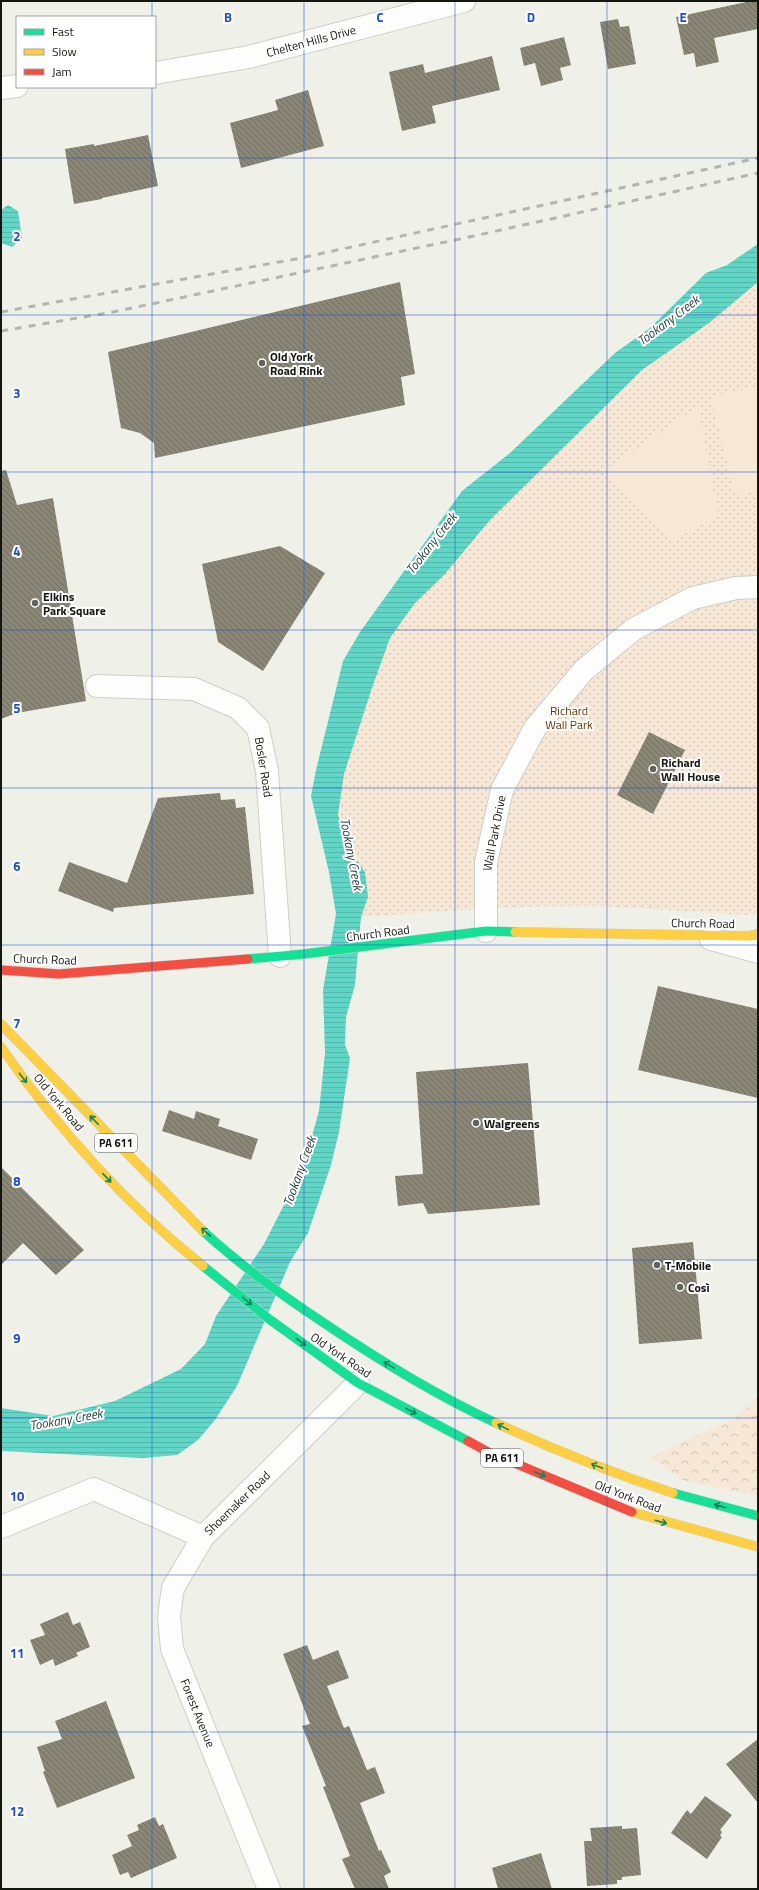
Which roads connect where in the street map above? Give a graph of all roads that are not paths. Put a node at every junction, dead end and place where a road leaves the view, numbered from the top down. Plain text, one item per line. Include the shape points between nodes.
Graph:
1 (464, 1) edge
2 (156, 73) edge
3 (16, 86) edge
4 (1, 88) edge
5 (758, 587) edge
6 (97, 686) dead end
7 (486, 931) junction
8 (694, 934) junction
9 (758, 934) edge
10 (758, 952) edge
11 (280, 956) junction
12 (1, 970) edge
13 (1, 1024) edge
14 (1, 1047) edge
15 (358, 1382) junction
16 (758, 1516) edge
17 (1, 1527) edge
18 (203, 1537) junction
19 (758, 1547) edge
20 (269, 1889) edge

1 - 2 street, Chelten Hills Drive via 249,57
3 - 4 street
5 - 7 street, Wall Park Drive via 736,588 693,598 634,629 584,670 535,728 502,790 486,862
6 - 11 street, Bosler Road via 194,688 238,708 258,728 267,771
7 - 8 main road, Church Road
7 - 11 main road, Church Road
8 - 9 main road, Church Road
8 - 10 street
11 - 12 main road, Church Road via 59,974
16 -> 13 main road, Old York Road / PA 611 via 642,1484 534,1443 439,1395 331,1328 235,1258 174,1202
14 -> 15 main road, Old York Road / PA 611 via 22,1077 107,1179 178,1246 269,1319
15 - 18 street, Shoemaker Road
15 -> 19 main road, Old York Road / PA 611 via 488,1452 638,1515
17 - 18 street, Shoemaker Road via 94,1489
18 - 20 street, Forest Avenue via 174,1588 168,1616 172,1649

